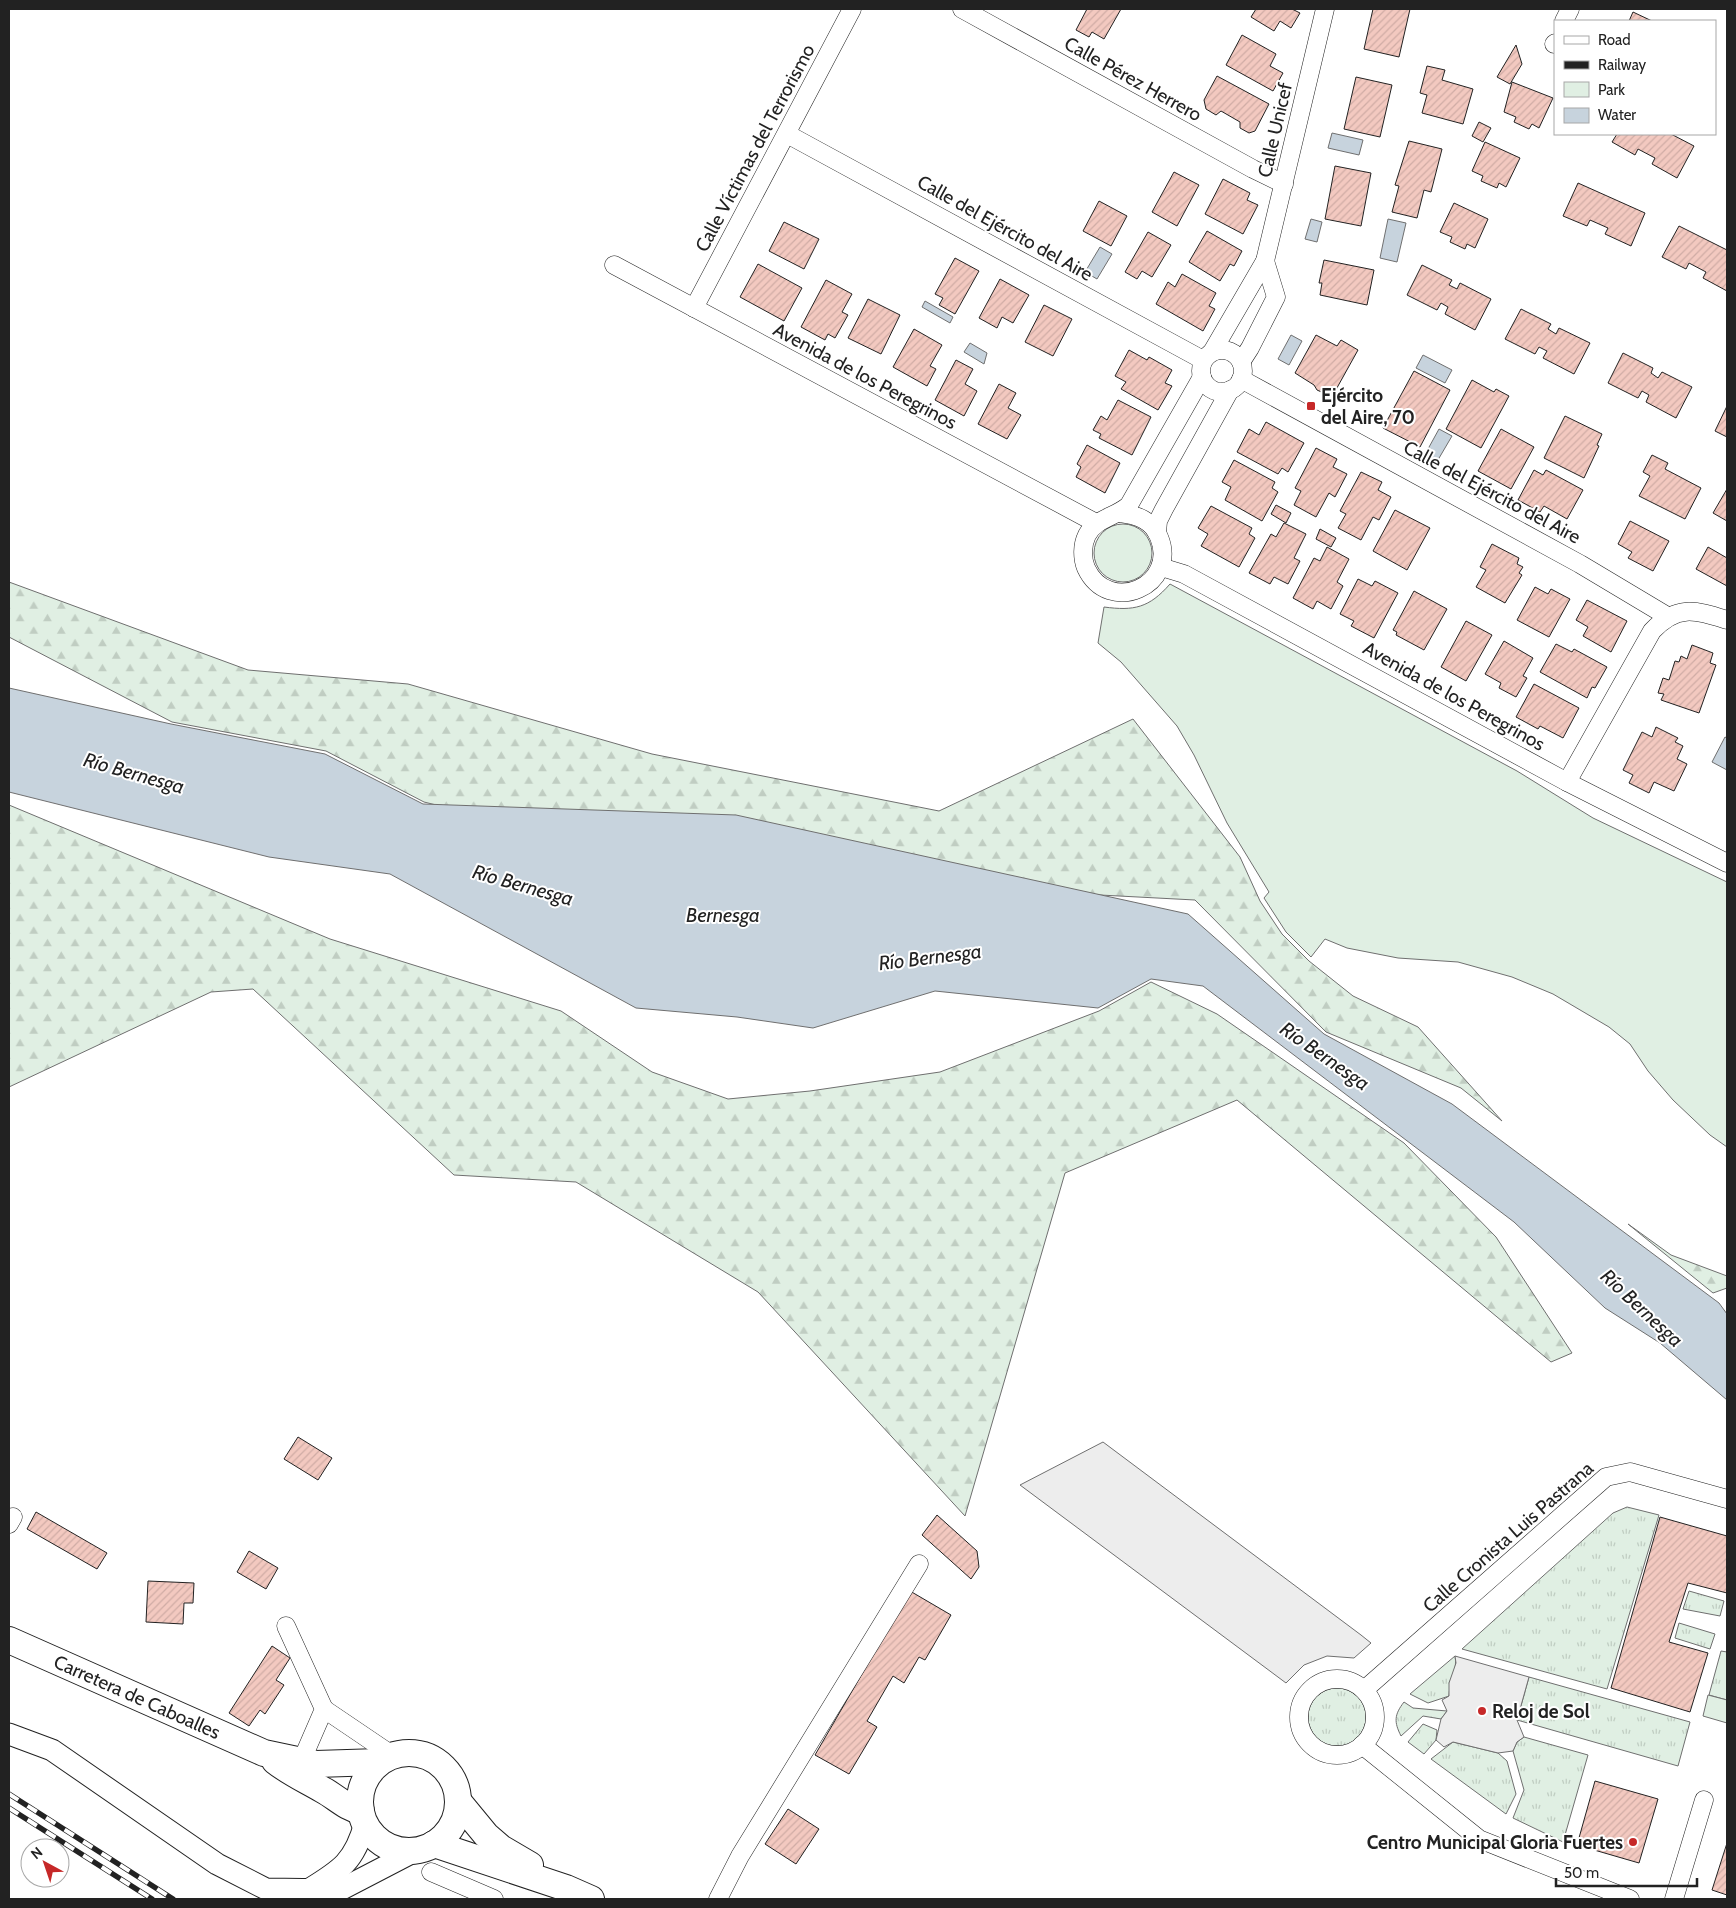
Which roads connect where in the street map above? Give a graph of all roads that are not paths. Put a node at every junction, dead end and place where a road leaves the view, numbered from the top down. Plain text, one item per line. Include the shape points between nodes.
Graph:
1 (852, 9) edge
2 (962, 9) edge
3 (1325, 9) edge
4 (787, 134) junction
5 (1284, 184) junction
6 (1265, 261) junction
7 (614, 264) dead end
8 (694, 308) junction
9 (1206, 363) junction
10 (1237, 377) junction
11 (1120, 513) junction
12 (1096, 524) junction
13 (1157, 533) junction
14 (1161, 566) junction
15 (1667, 616) junction
16 (1727, 620) edge
17 (1567, 782) junction
18 (1727, 863) edge
19 (1727, 1499) edge
20 (919, 1564) dead end
21 (286, 1626) dead end
22 (9, 1640) edge
23 (1364, 1690) junction
24 (324, 1709) junction
25 (9, 1734) edge
26 (1362, 1745) junction
27 (264, 1753) junction
28 (385, 1759) junction
29 (301, 1762) junction
30 (1704, 1800) dead end
31 (458, 1801) junction
32 (363, 1817) junction
33 (425, 1847) junction
34 (432, 1872) dead end
35 (566, 1888) junction
36 (306, 1891) junction
37 (494, 1899) edge
38 (591, 1899) edge
39 (718, 1899) edge
40 (1630, 1899) edge
41 (1674, 1899) edge

1 - 4 street, Calle Víctimas del Terrorismo
2 - 5 street, Calle Pérez Herrero
3 - 5 street, Calle Unicef
4 - 8 street, Calle Víctimas del Terrorismo
4 - 9 street, Calle del Ejército del Aire
5 - 6 street, Calle Unicef
6 - 9 street, Calle Unicef
6 - 10 street via 1276,297
7 - 8 street, Avenida de los Peregrinos
8 - 12 street, Avenida de los Peregrinos
9 - 10 street via 1219,350 1232,352
9 - 10 street via 1205,383 1216,391
9 - 11 street, Calle Unicef via 1136,495
10 - 13 street via 1164,509
10 - 15 street, Calle del Ejército del Aire via 1580,564
11 - 12 street via 1107,516
11 - 13 street via 1148,522
12 - 14 street via 1087,535 1083,549 1084,563 1100,586 1128,593 1148,584
13 - 14 street via 1162,544
14 - 17 street, Avenida de los Peregrinos via 1234,601
15 - 16 street via 1685,610
15 - 17 street via 1652,631
17 - 18 street, Avenida de los Peregrinos
19 - 23 street, Calle Cronista Luis Pastrana via 1630,1472 1606,1477
20 - 39 street via 740,1856
21 - 24 street
22 - 27 main road, Carretera de Caboalles
23 - 26 street via 1373,1703 1375,1718 1371,1733
23 - 26 street via 1337,1678 1324,1681 1308,1692 1299,1710 1304,1736 1318,1749 1337,1755
24 - 28 street
24 - 29 street
25 - 36 street via 52,1750 217,1864 266,1889
26 - 40 street via 1479,1839
27 - 29 main road, Carretera de Caboalles
27 - 32 main road, Carretera de Caboalles via 294,1776 324,1790
28 - 29 main road, Carretera de Caboalles via 316,1764
28 - 31 main road via 414,1753 428,1756 450,1774
28 - 32 main road via 365,1780 361,1790
30 - 41 street
31 - 33 main road via 451,1827
31 - 35 main road via 486,1836
32 - 33 main road via 386,1845 402,1850
32 - 36 street via 360,1843 352,1858 336,1873
33 - 35 main road
33 - 36 street via 340,1890
34 - 37 street
35 - 38 main road

